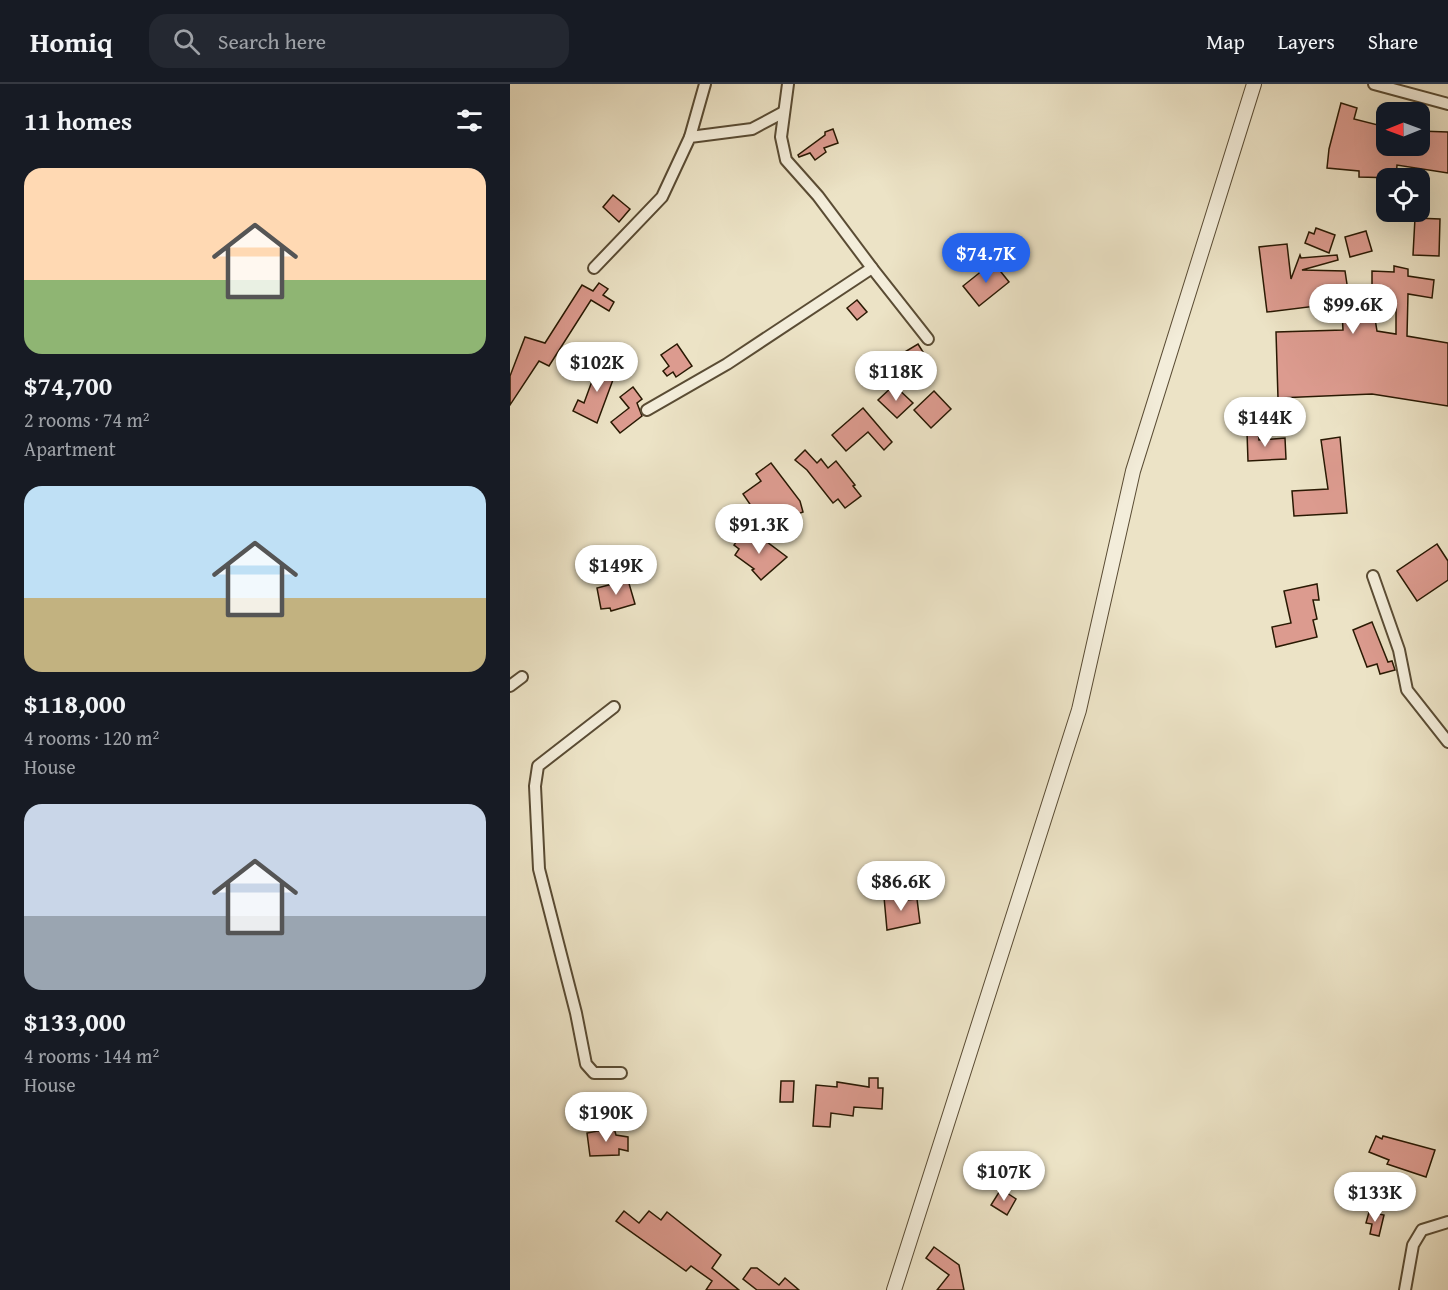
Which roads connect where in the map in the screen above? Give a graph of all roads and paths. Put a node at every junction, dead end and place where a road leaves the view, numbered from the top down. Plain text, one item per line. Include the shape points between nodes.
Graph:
1 (705, 84) edge
2 (788, 84) edge
3 (1254, 84) edge
4 (1374, 84) edge
5 (1448, 104) edge
6 (782, 113) junction
7 (690, 136) junction
8 (594, 268) dead end
9 (872, 268) junction
10 (928, 339) dead end
11 (647, 410) dead end
12 (1373, 576) dead end
13 (522, 677) dead end
14 (510, 686) edge
15 (614, 706) dead end
16 (1448, 742) edge
17 (621, 1073) dead end
18 (1448, 1222) edge
19 (894, 1290) edge
20 (1405, 1290) edge

1 - 7 street
2 - 6 street
3 - 19 street via 1133,471 1079,710
4 - 5 street
6 - 7 street via 752,129
6 - 9 street via 781,137 786,160
7 - 8 street via 662,197
9 - 10 street
9 - 11 street via 745,352
12 - 16 street via 1399,650 1407,690
13 - 14 street
15 - 17 street via 538,766 536,828 542,886 586,1064 594,1073
18 - 20 street via 1422,1230 1413,1245

